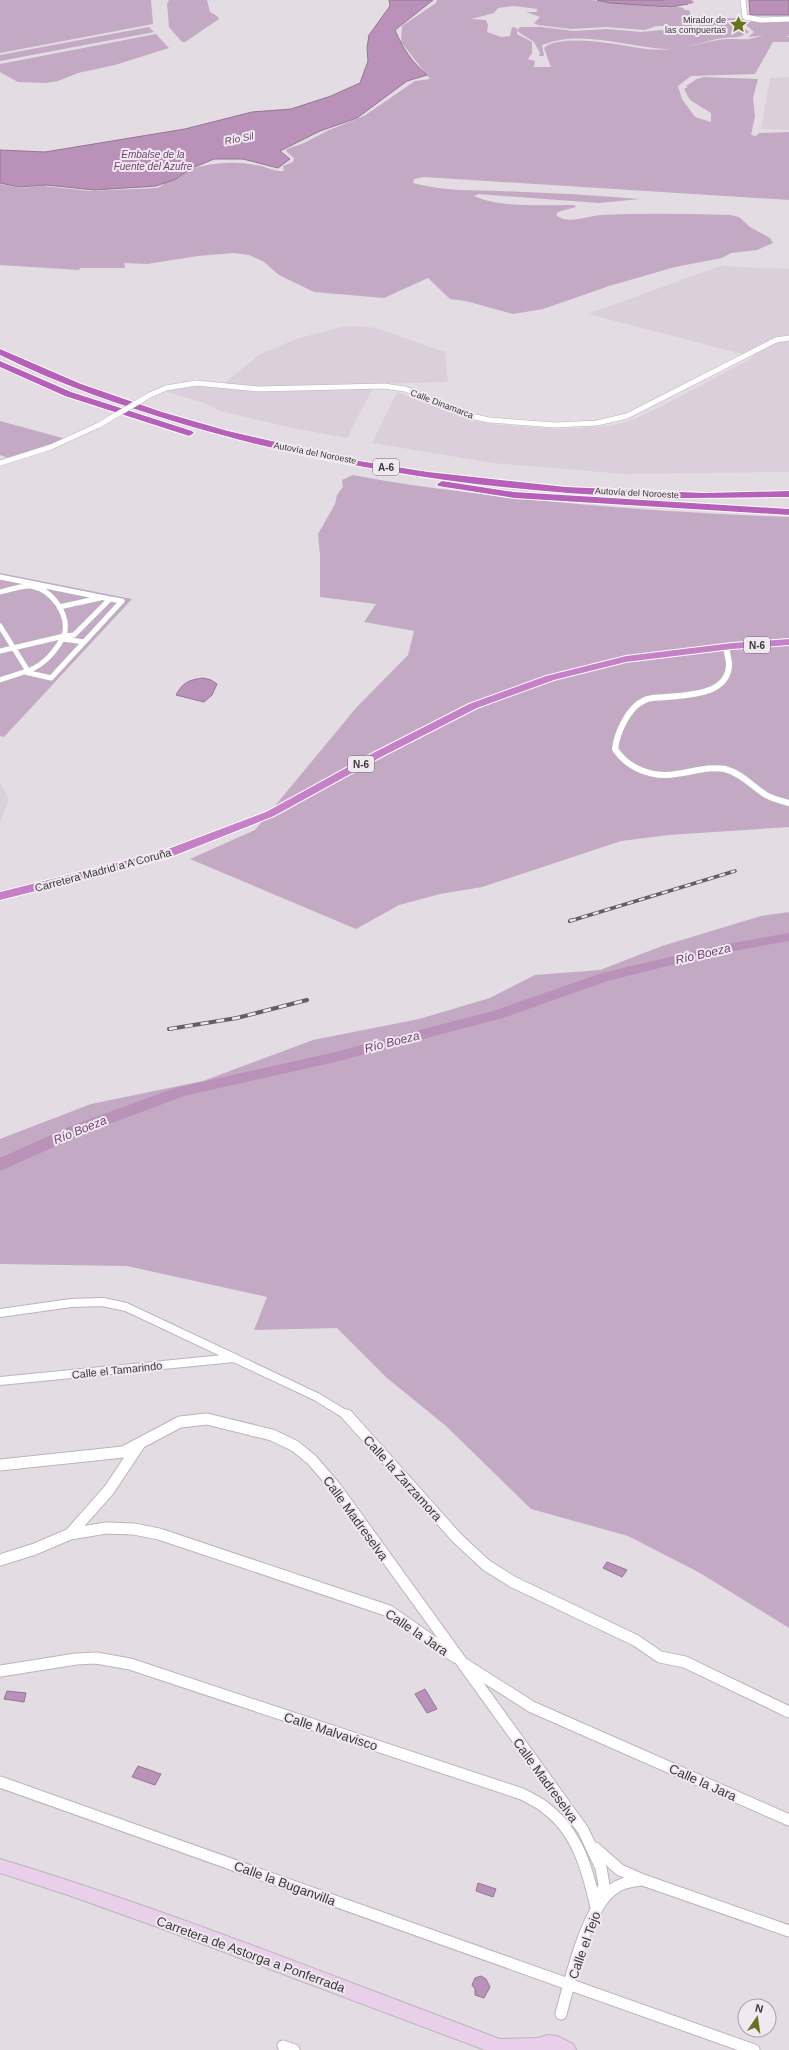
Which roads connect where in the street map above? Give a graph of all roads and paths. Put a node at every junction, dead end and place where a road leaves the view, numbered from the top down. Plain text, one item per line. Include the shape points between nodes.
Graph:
1 (743, 0) edge
2 (789, 19) edge
3 (789, 338) edge
4 (0, 352) edge
5 (0, 364) edge
6 (0, 463) edge
7 (436, 483) junction
8 (787, 494) edge
9 (789, 502) edge
10 (789, 512) edge
11 (0, 577) edge
12 (31, 585) junction
13 (0, 592) edge
14 (103, 597) junction
15 (110, 599) junction
16 (59, 607) junction
17 (0, 626) edge
18 (63, 637) junction
19 (84, 642) junction
20 (789, 642) edge
21 (726, 647) junction
22 (14, 648) junction
23 (0, 651) edge
24 (27, 672) junction
25 (0, 680) edge
26 (789, 803) edge
27 (0, 896) edge
28 (0, 1312) edge
29 (234, 1358) junction
30 (0, 1381) edge
31 (140, 1444) junction
32 (0, 1465) edge
33 (70, 1534) junction
34 (0, 1560) edge
35 (460, 1661) junction
36 (0, 1671) edge
37 (789, 1712) edge
38 (0, 1782) edge
39 (789, 1820) edge
40 (591, 1845) junction
41 (0, 1866) edge
42 (643, 1880) junction
43 (596, 1908) junction
44 (789, 1931) edge
45 (569, 1984) junction
46 (561, 2014) dead end
47 (535, 2048) edge
48 (503, 2049) edge
49 (567, 2050) edge
50 (754, 2050) edge

1 - 2 street via 745,17
3 - 6 street, Calle Dinamarca, bridge via 776,340 626,416 597,424 555,425 489,420 471,416 394,387 258,389 196,383 166,388 73,439
4 - 8 highway, Autovía del Noroeste / A-6 via 51,376 101,395 182,421 242,438 370,464 454,477 593,491 705,496
5 - 7 highway, Autovía del Noroeste / A-6 via 68,394 170,428 318,463
7 - 9 highway, Autovía del Noroeste / A-6 via 586,499 670,503
7 - 10 highway via 557,498
11 - 12 street
12 - 13 street
12 - 14 street
12 - 16 street via 46,593
14 - 15 street
14 - 16 street
15 - 18 street via 74,635
15 - 19 street via 122,601
16 - 18 street via 67,627
17 - 22 street
18 - 19 street
18 - 22 street
18 - 24 street via 50,657 37,668
19 - 24 street via 51,678
20 - 21 highway, Carretera Madrid a A Coruña / N-6
21 - 26 street via 728,674 723,682 707,692 645,700 638,705 618,735 615,749 623,761 658,774 671,775 705,768 732,771 772,799
21 - 27 highway, Carretera Madrid a A Coruña / N-6 via 626,659 550,678 473,706 270,814 164,855
22 - 23 street
22 - 24 street
24 - 25 street
28 - 29 street, Calle la Zarzamora via 71,1303 103,1302 126,1307
29 - 30 street, Calle el Tamarindo
29 - 37 street, Calle la Zarzamora via 316,1397 348,1416 457,1538 486,1565 514,1582 635,1640 660,1657 685,1662
31 - 32 street, Calle Madreselva via 123,1452
31 - 33 street via 109,1490
31 - 35 street, Calle Madreselva via 180,1422 207,1419 272,1435 295,1446 312,1460 336,1488
33 - 34 street, Calle la Jara
33 - 35 street, Calle la Jara via 106,1528 134,1529 159,1534 389,1611
35 - 39 street, Calle la Jara via 532,1707
35 - 40 street, Calle Madreselva via 583,1830
36 - 43 street, Calle Malvavisco via 76,1658 96,1658 130,1664 522,1794 549,1810 564,1826 585,1867
38 - 45 street, Calle la Buganvilla
40 - 42 street, Calle Madreselva via 620,1870
40 - 43 street, Calle Madreselva via 601,1868 604,1885
41 - 48 main road, Carretera de Astorga a Ponferrada via 163,1921
42 - 43 street, Calle el Tejo via 631,1881 612,1889
42 - 44 street, Calle Madreselva
43 - 45 street, Calle el Tejo
45 - 46 street, Calle el Tejo
45 - 50 street, Calle la Buganvilla
47 - 48 main road, Carretera de Astorga a Ponferrada
47 - 49 main road, Carretera de Astorga a Ponferrada via 548,2043 557,2044

